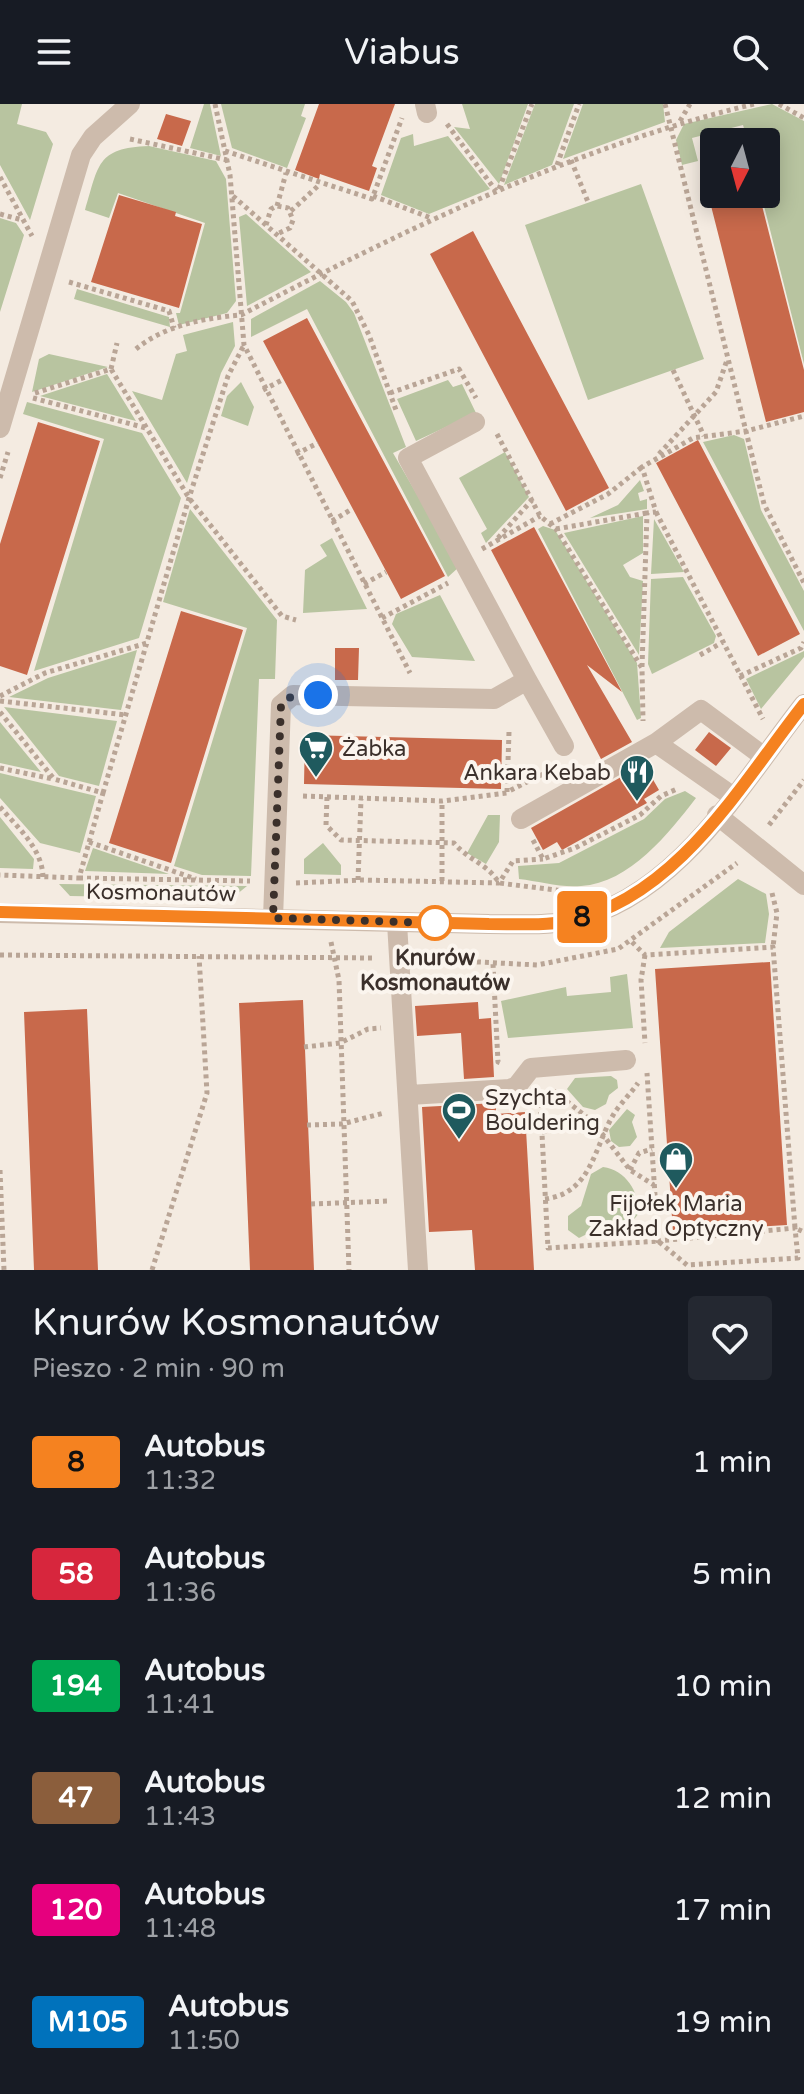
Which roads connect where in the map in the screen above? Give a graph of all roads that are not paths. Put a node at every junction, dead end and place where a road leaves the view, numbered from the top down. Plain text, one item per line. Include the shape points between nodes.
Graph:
1 (130, 104) edge
2 (483, 418) road end
3 (0, 428) edge
4 (527, 680) junction
5 (804, 704) edge
6 (656, 743) junction
7 (564, 746) dead end
8 (763, 756) junction
9 (732, 796) junction
10 (717, 815) junction
11 (521, 819) dead end
12 (804, 885) edge
13 (0, 913) edge
14 (273, 918) junction
15 (397, 923) junction
16 (626, 1060) road end
17 (409, 1103) junction
18 (418, 1270) edge

1 - 3 street via 86,146
2 - 4 street via 408,458
4 - 7 street
4 - 14 street via 494,699 293,695 281,705
5 - 8 street, Kosmonautów
6 - 8 street via 701,710
6 - 9 street
6 - 11 street
8 - 9 street, Kosmonautów
9 - 10 street, Kosmonautów
10 - 12 street
10 - 15 street, Kosmonautów via 647,887 595,914 541,923
13 - 14 street, Kosmonautów
14 - 15 street, Kosmonautów
15 - 17 street
16 - 17 street via 531,1068 531,1080 510,1089
17 - 18 street

